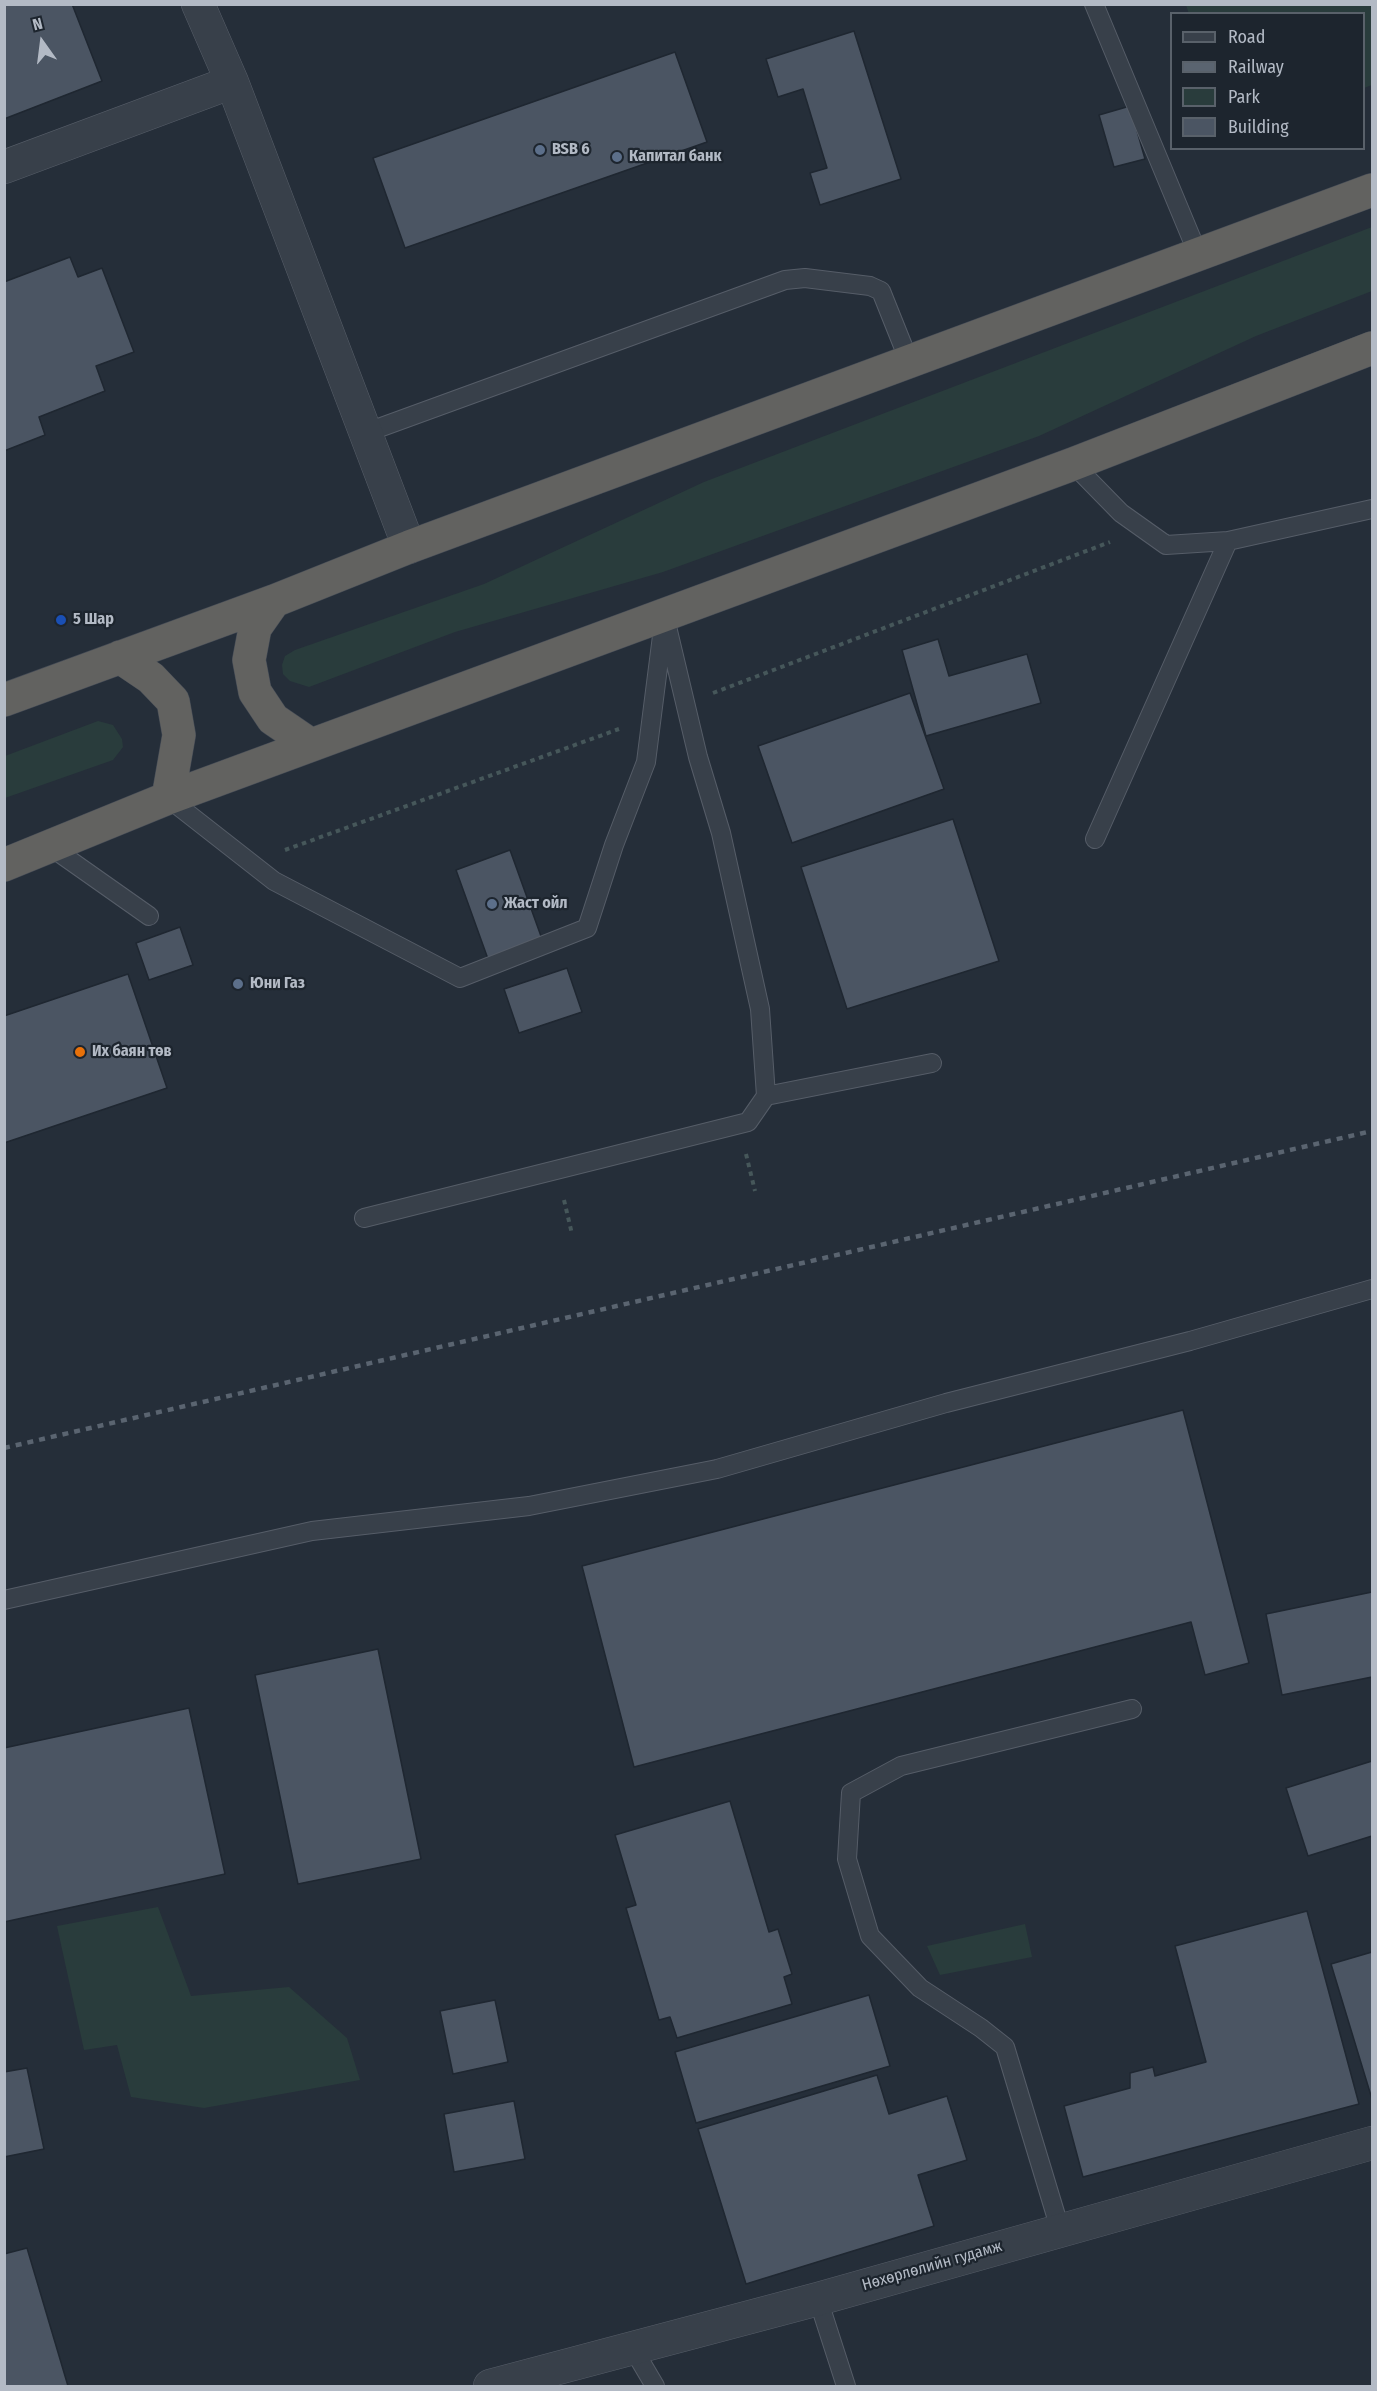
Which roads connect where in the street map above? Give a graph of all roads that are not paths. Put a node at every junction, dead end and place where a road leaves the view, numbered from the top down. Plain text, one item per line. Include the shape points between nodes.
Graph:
1 (198, 4) edge
2 (1094, 4) edge
3 (232, 82) junction
4 (4, 167) edge
5 (1372, 190) edge
6 (1198, 254) junction
7 (1372, 348) edge
8 (909, 362) junction
9 (365, 433) junction
10 (1073, 464) junction
11 (1372, 508) edge
12 (1228, 541) junction
13 (409, 547) junction
14 (274, 601) junction
15 (664, 614) junction
16 (120, 657) junction
17 (4, 700) edge
18 (310, 745) junction
19 (168, 798) junction
20 (1095, 839) dead end
21 (51, 848) junction
22 (4, 865) edge
23 (149, 916) dead end
24 (932, 1063) dead end
25 (766, 1096) junction
26 (364, 1218) dead end
27 (1372, 1289) edge
28 (4, 1600) edge
29 (1132, 1709) dead end
30 (1372, 2143) edge
31 (1060, 2229) junction
32 (818, 2299) junction
33 (632, 2347) junction
34 (490, 2386) edge
35 (655, 2386) edge
36 (846, 2386) edge

1 - 3 street
2 - 6 lane
3 - 4 street
3 - 9 street
5 - 6 highway
6 - 8 highway
7 - 10 highway
8 - 9 lane via 881,291 870,285 805,278 785,280
8 - 13 highway
9 - 13 street
10 - 12 lane via 1121,513 1166,545
10 - 15 highway
11 - 12 lane
12 - 20 lane
13 - 14 highway
14 - 16 highway
14 - 18 highway via 255,628 249,660 255,692 273,719
15 - 18 highway
15 - 19 lane via 646,762 587,928 460,978 274,881
15 - 25 lane via 698,757 721,833 760,1009
16 - 17 highway
16 - 19 highway via 151,678 172,701 178,735
18 - 19 highway
19 - 21 highway
21 - 22 highway
21 - 23 lane
24 - 25 lane
25 - 26 lane via 748,1122
27 - 28 lane via 717,1469 529,1506 312,1531
29 - 31 lane via 901,1766 851,1793 847,1859 870,1936 920,1988 1005,2047
30 - 31 street, Нөхөрлөлийн гудамж
31 - 32 street, Нөхөрлөлийн гудамж
32 - 33 street, Нөхөрлөлийн гудамж
32 - 36 lane
33 - 34 street, Нөхөрлөлийн гудамж
33 - 35 lane

